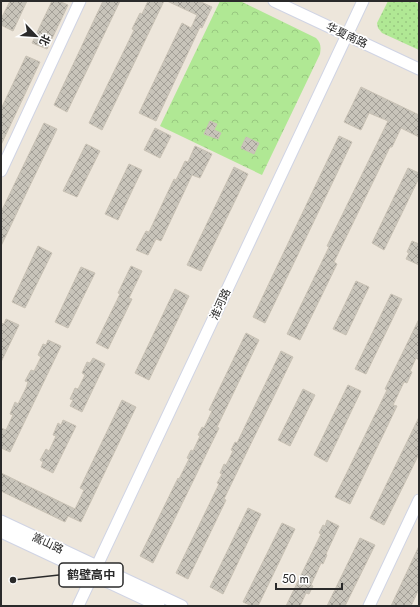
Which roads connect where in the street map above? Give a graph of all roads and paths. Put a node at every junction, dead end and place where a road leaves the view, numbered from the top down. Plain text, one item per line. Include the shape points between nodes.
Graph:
1 (80, 1) edge
2 (274, 1) edge
3 (363, 1) edge
4 (347, 35) junction
5 (419, 69) edge
6 (1, 171) edge
7 (419, 500) edge
8 (1, 521) edge
9 (1, 532) edge
10 (95, 570) junction
11 (78, 606) edge
12 (159, 606) edge
13 (182, 606) edge
14 (369, 606) edge

1 - 6 street
2 - 4 street, 华夏南路
3 - 4 street, 淮河路
4 - 5 street, 华夏南路
4 - 10 street, 淮河路
7 - 14 street
8 - 10 street, 嵩山路
9 - 10 street, 嵩山路
10 - 11 street, 淮河路
10 - 12 street, 嵩山路
10 - 13 street, 嵩山路

